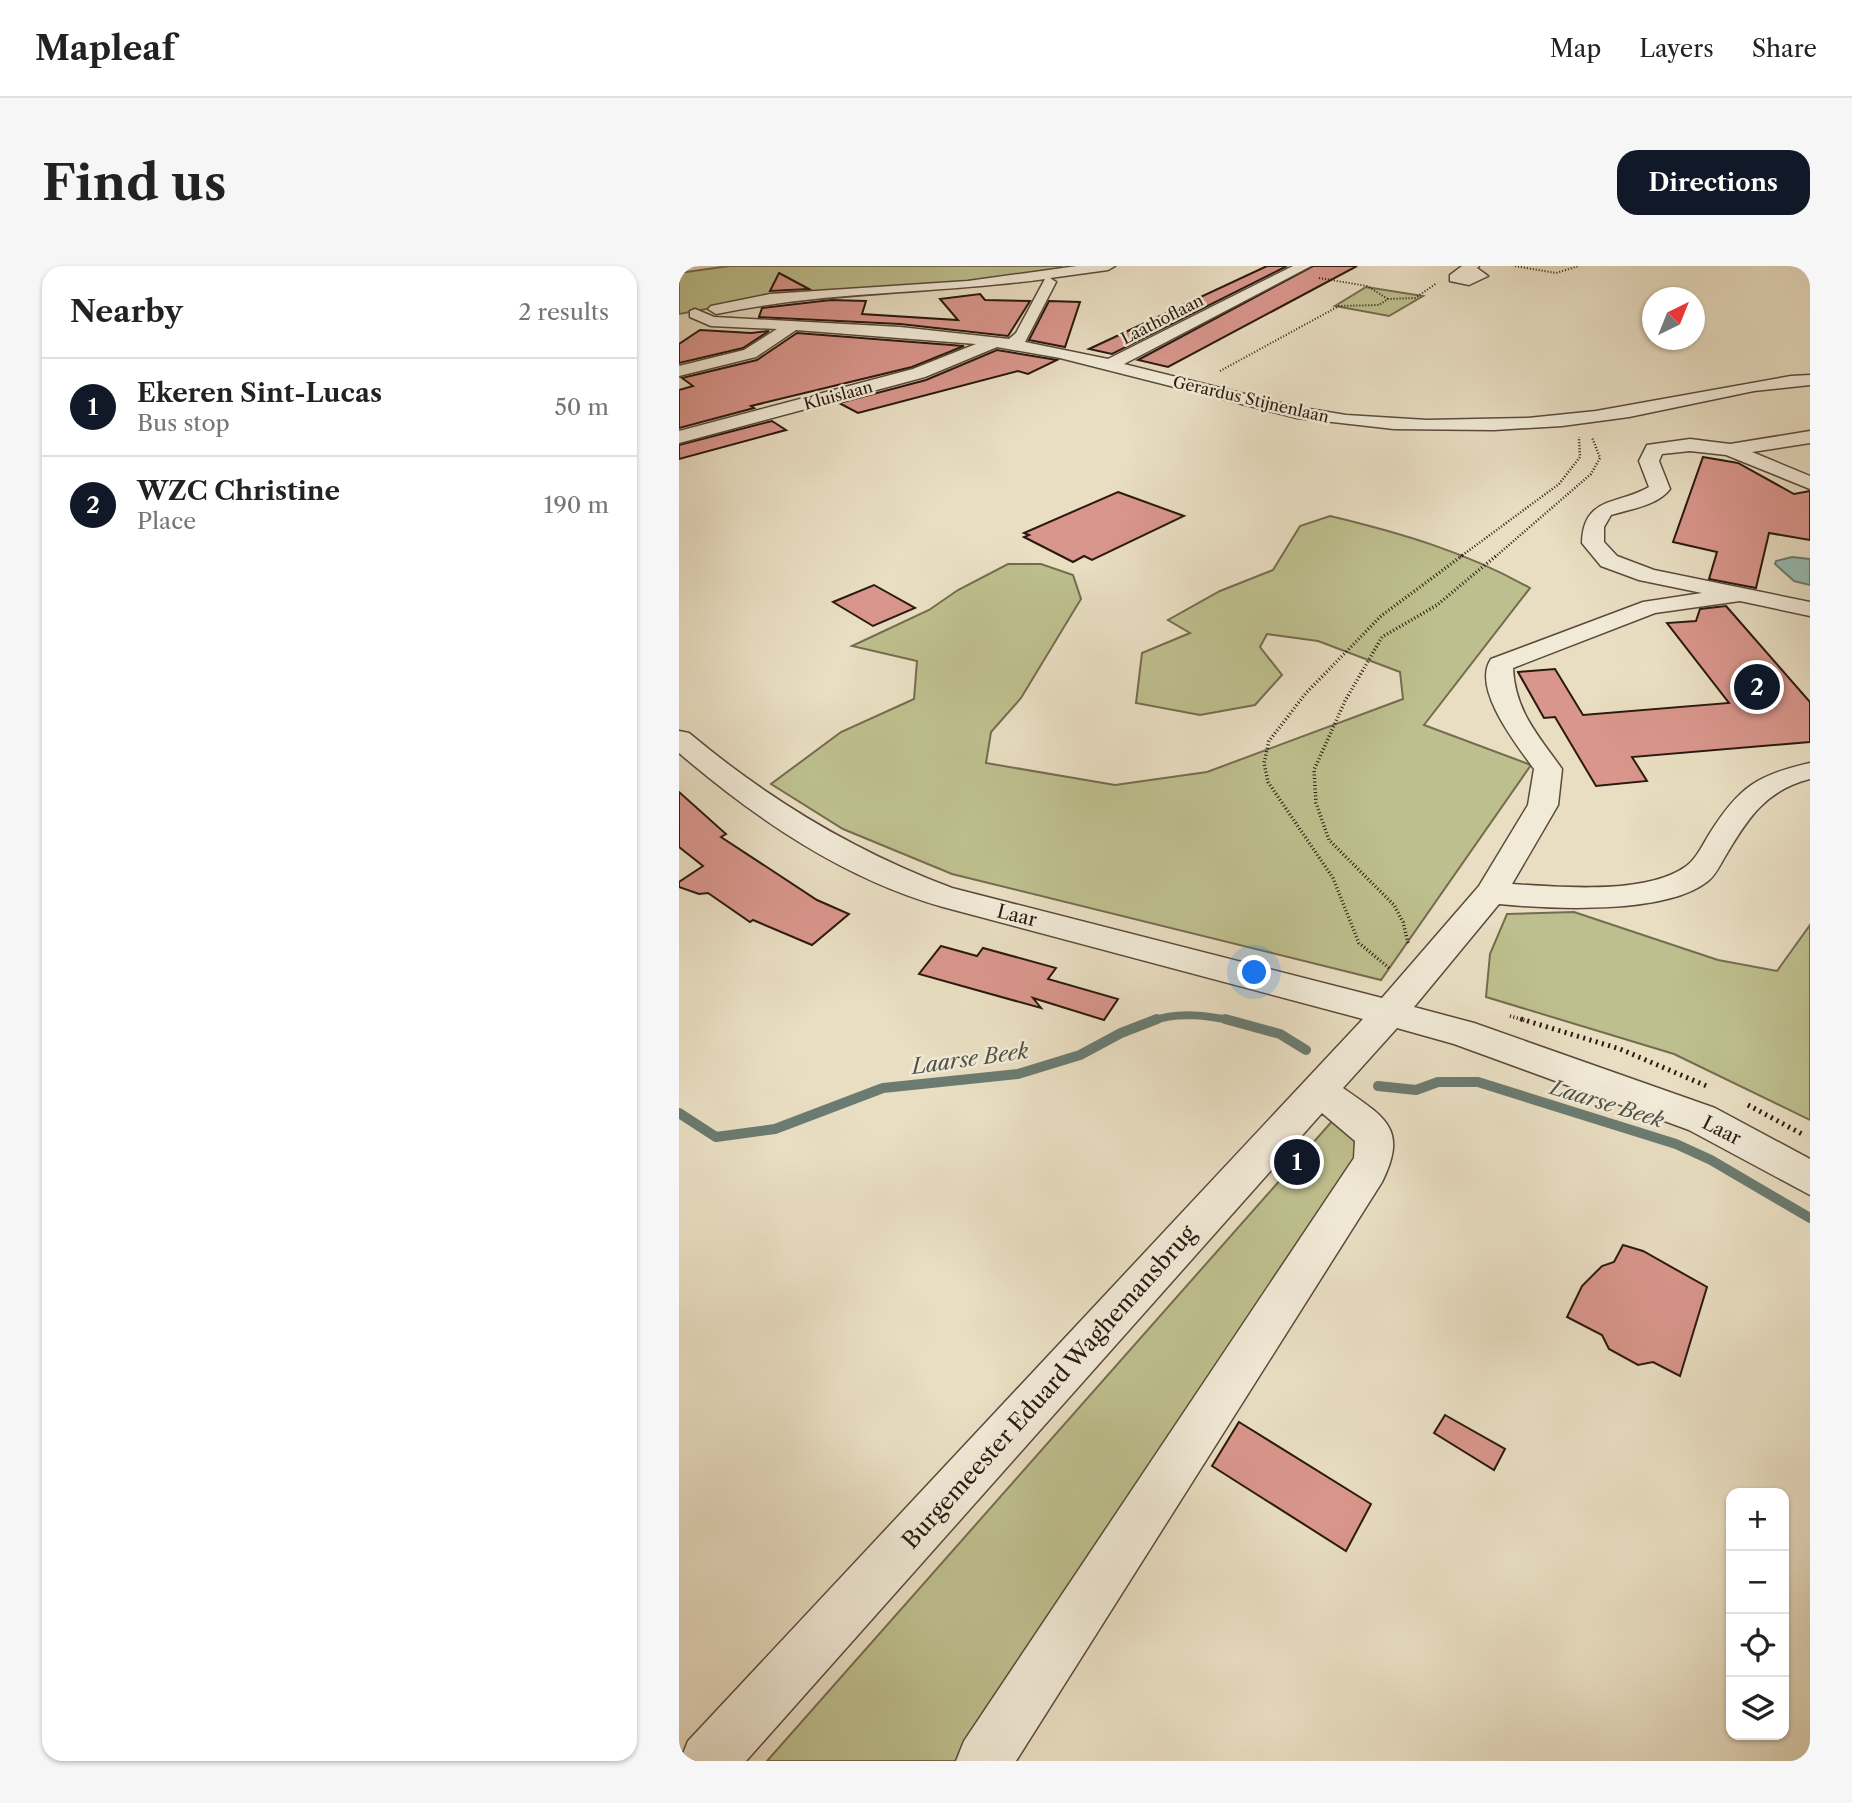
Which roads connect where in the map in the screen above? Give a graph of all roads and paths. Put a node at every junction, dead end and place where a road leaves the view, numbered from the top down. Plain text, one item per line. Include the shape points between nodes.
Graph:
1 (695, 266) edge
2 (1108, 266) edge
3 (1515, 266) edge
4 (1579, 266) edge
5 (679, 268) edge
6 (1297, 270) edge
7 (1461, 270) edge
8 (1049, 282) dead end
9 (1388, 299) junction
10 (687, 315) edge
11 (792, 326) junction
12 (995, 342) junction
13 (1013, 344) junction
14 (1111, 365) junction
15 (679, 371) edge
16 (1810, 380) edge
17 (1194, 386) junction
18 (1572, 419) junction
19 (679, 437) edge
20 (1810, 437) edge
21 (1730, 450) junction
22 (1810, 483) edge
23 (1734, 596) junction
24 (1810, 609) edge
25 (679, 739) edge
26 (1810, 771) edge
27 (1491, 893) junction
28 (1403, 994) junction
29 (1319, 1091) junction
30 (1810, 1178) edge
31 (708, 1761) edge
32 (984, 1761) edge

1 - 5 path
2 - 10 street via 968,285 770,298
3 - 4 path via 1553,273
6 - 9 path via 1367,286
6 - 14 street, Laathoflaan
7 - 9 path via 1415,298
8 - 13 street via 1023,335
9 - 17 path via 1379,305 1339,306
10 - 11 street, Gerardus Stijnenlaan
11 - 12 street, Gerardus Stijnenlaan
11 - 15 street via 750,354
12 - 13 street, Gerardus Stijnenlaan
12 - 19 street, Kluislaan via 919,373
13 - 14 street, Gerardus Stijnenlaan
14 - 17 street, Gerardus Stijnenlaan
16 - 18 street, Gerardus Stijnenlaan via 1750,386
17 - 18 street, Gerardus Stijnenlaan via 1292,410 1381,423
18 - 28 path via 1598,449 1600,458 1591,474 1463,585 1432,609 1381,637 1313,771 1315,798 1331,846 1374,882 1402,916 1409,955
18 - 28 path via 1582,445 1569,474 1533,506 1381,616 1306,693 1269,741 1264,763 1268,782 1333,878 1359,943
20 - 21 street
21 - 22 street
21 - 23 street via 1690,445 1654,449 1649,461 1660,489 1603,511 1593,527 1593,543 1609,561
23 - 24 street
23 - 27 street via 1651,607 1500,664 1501,693 1548,769 1542,805
25 - 28 street, Laar via 784,822 890,878 943,896
26 - 27 street via 1778,777 1745,800 1697,874 1672,887 1538,898
27 - 28 street
28 - 29 street, Burgemeester Eduard Waghemansbrug
28 - 30 street, Laar via 1461,1032 1702,1119
29 - 31 street, Burgemeester Eduard Waghemansbrug
29 - 32 street via 1360,1120 1375,1137 1374,1158

